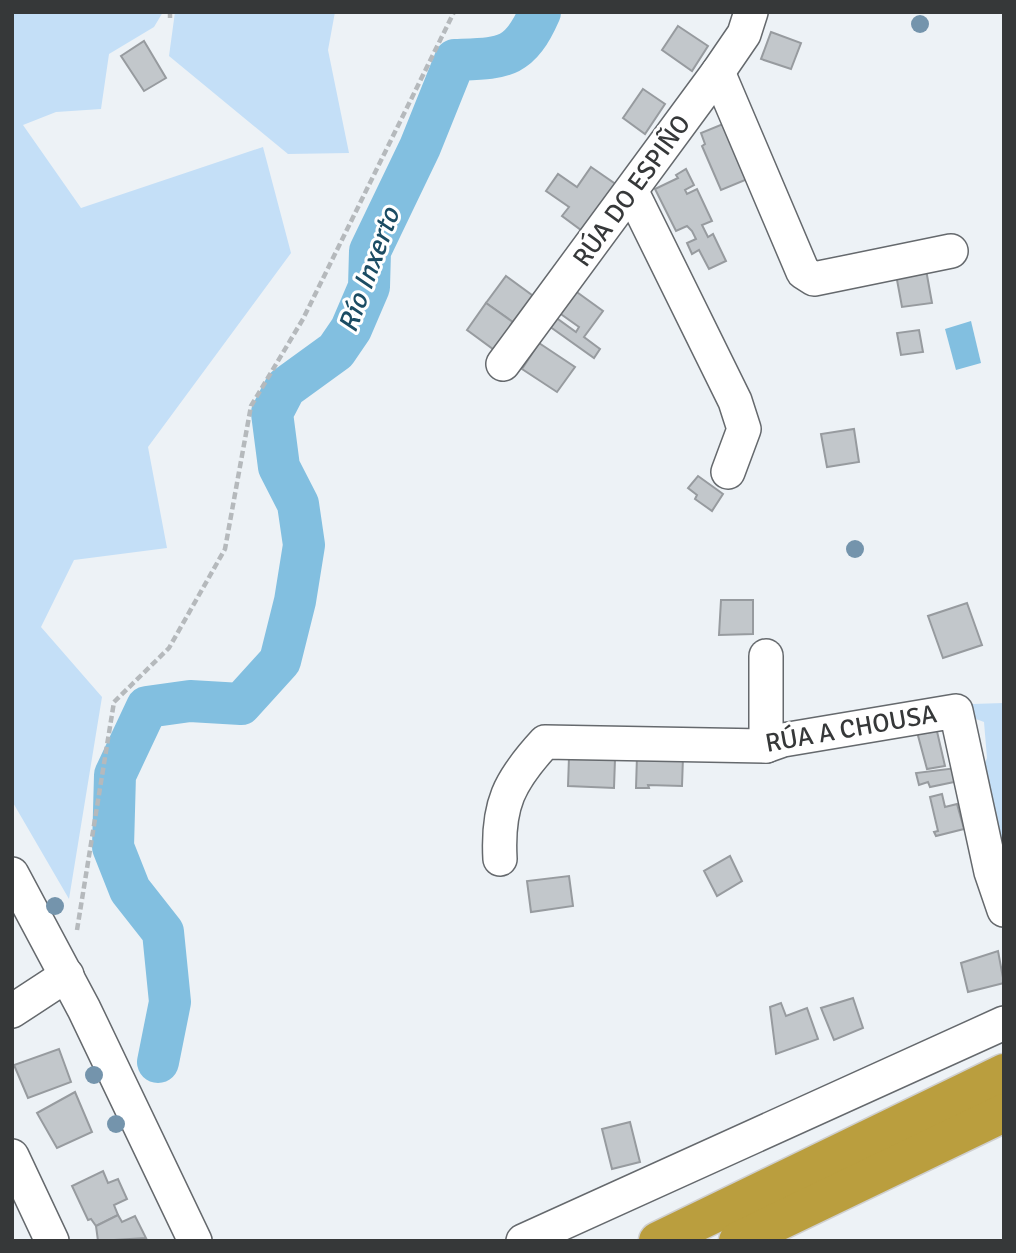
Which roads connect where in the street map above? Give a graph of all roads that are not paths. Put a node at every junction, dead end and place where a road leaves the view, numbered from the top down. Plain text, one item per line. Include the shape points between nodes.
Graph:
1 (751, 12) edge
2 (718, 72) junction
3 (632, 192) junction
4 (951, 251) dead end
5 (503, 363) dead end
6 (728, 472) dead end
7 (766, 656) dead end
8 (766, 746) junction
9 (500, 859) dead end
10 (12, 874) edge
11 (1004, 910) edge
12 (67, 975) junction
13 (12, 1011) edge
14 (1004, 1023) edge
15 (1004, 1073) edge
16 (1004, 1113) edge
17 (12, 1156) edge
18 (908, 1159) junction
19 (52, 1241) edge
20 (195, 1241) edge
21 (523, 1241) edge
22 (658, 1241) edge
23 (738, 1241) edge
24 (781, 1241) edge

1 - 2 street, RÚA DO ESPIÑO via 744,34
2 - 3 street, RÚA DO ESPIÑO
2 - 4 street via 803,272 814,279
3 - 5 street, RÚA DO ESPIÑO
3 - 6 street via 735,401 744,429
7 - 8 street
8 - 9 street, RÚA A CHOUSA via 545,742 518,771 498,823
8 - 11 street, RÚA A CHOUSA via 956,711 991,872
10 - 12 street
12 - 13 street
12 - 20 street
14 - 21 street
15 - 22 highway
16 - 18 highway
17 - 19 street
18 - 23 highway
18 - 24 highway

